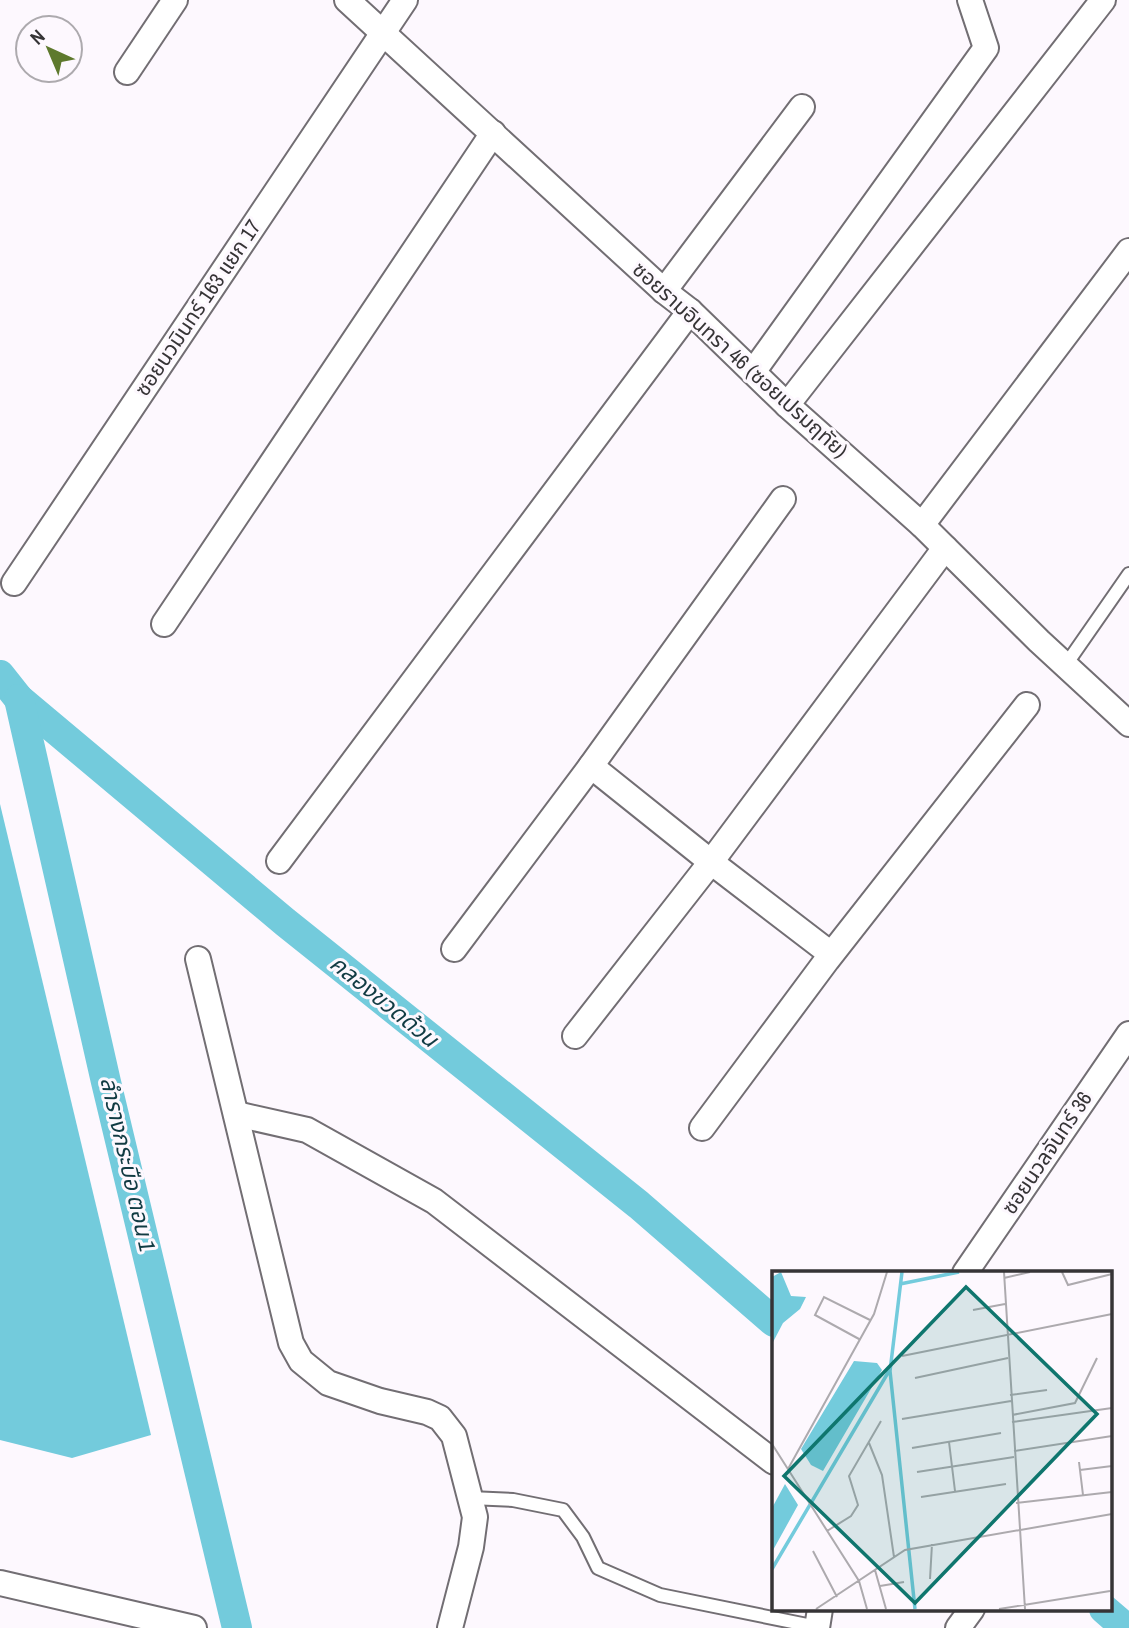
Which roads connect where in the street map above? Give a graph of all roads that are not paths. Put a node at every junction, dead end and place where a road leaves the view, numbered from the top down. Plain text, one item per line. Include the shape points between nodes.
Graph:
1 (175, 0) edge
2 (347, 0) edge
3 (405, 0) edge
4 (970, 0) edge
5 (1104, 0) edge
6 (382, 33) junction
7 (127, 72) dead end
8 (802, 107) dead end
9 (494, 133) junction
10 (1129, 251) edge
11 (664, 291) junction
12 (690, 311) junction
13 (753, 372) junction
14 (787, 405) junction
15 (783, 499) dead end
16 (922, 525) junction
17 (945, 548) junction
18 (1129, 574) edge
19 (13, 583) dead end
20 (164, 624) dead end
21 (1065, 666) junction
22 (1027, 705) dead end
23 (1129, 724) edge
24 (591, 766) junction
25 (279, 861) dead end
26 (711, 862) junction
27 (454, 949) dead end
28 (831, 954) junction
29 (198, 959) dead end
30 (1129, 1034) edge
31 (575, 1036) dead end
32 (236, 1114) junction
33 (702, 1128) dead end
34 (966, 1271) edge
35 (772, 1460) edge
36 (470, 1498) junction
37 (0, 1583) edge
38 (971, 1610) edge
39 (818, 1621) edge
40 (192, 1628) edge
41 (450, 1628) edge
42 (958, 1628) edge

1 - 7 street
2 - 6 street, ซอยรามอินทรา 46 (ซอยเปรมฤทัย)
3 - 6 street, ซอยนวมินทร์ 163 แยก 17
4 - 13 street via 986,48
5 - 14 street
6 - 9 street, ซอยรามอินทรา 46 (ซอยเปรมฤทัย)
6 - 19 street, ซอยนวมินทร์ 163 แยก 17
8 - 11 street
9 - 11 street, ซอยรามอินทรา 46 (ซอยเปรมฤทัย)
9 - 20 street
10 - 16 street
11 - 12 street, ซอยรามอินทรา 46 (ซอยเปรมฤทัย)
12 - 13 street, ซอยรามอินทรา 46 (ซอยเปรมฤทัย)
12 - 25 street
13 - 14 street, ซอยรามอินทรา 46 (ซอยเปรมฤทัย)
14 - 16 street, ซอยรามอินทรา 46 (ซอยเปรมฤทัย)
15 - 24 street
16 - 17 street, ซอยรามอินทรา 46 (ซอยเปรมฤทัย)
17 - 21 street, ซอยรามอินทรา 46 (ซอยเปรมฤทัย)
17 - 26 street
18 - 21 lane
21 - 23 street, ซอยรามอินทรา 46 (ซอยเปรมฤทัย)
22 - 28 street
24 - 26 street
24 - 27 street
26 - 28 street
26 - 31 street
28 - 33 street
29 - 32 street
30 - 34 street, ซอยนวลจันทร์ 36
32 - 35 street via 307,1130 434,1201
32 - 36 street via 291,1343 301,1361 328,1383 440,1418 454,1436
36 - 39 lane via 513,1500 563,1510 598,1568 660,1595
36 - 41 street via 474,1517 471,1547
37 - 40 street
38 - 42 street

